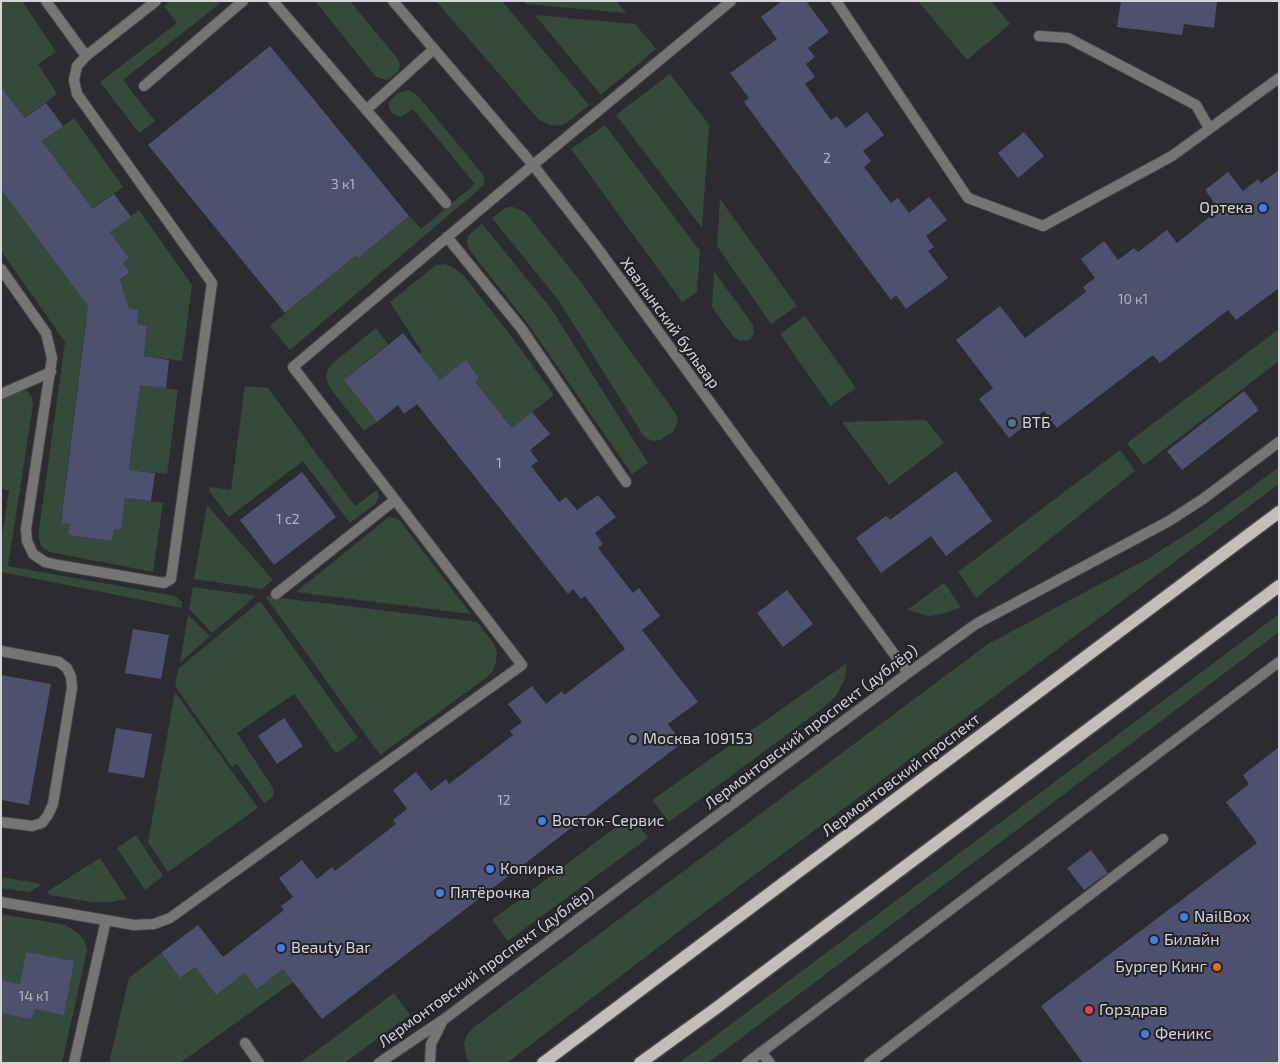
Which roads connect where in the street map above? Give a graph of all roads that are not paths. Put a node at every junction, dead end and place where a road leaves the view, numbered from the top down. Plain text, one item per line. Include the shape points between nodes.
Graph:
1 (46, 1) edge
2 (156, 1) edge
3 (244, 1) edge
4 (273, 1) edge
5 (393, 1) edge
6 (731, 1) edge
7 (836, 1) edge
8 (1039, 36) dead end
9 (434, 49) junction
10 (86, 56) junction
11 (1279, 78) edge
12 (144, 86) dead end
13 (366, 110) junction
14 (1209, 128) junction
15 (533, 165) junction
16 (446, 203) dead end
17 (448, 237) junction
18 (1, 269) edge
19 (51, 372) junction
20 (1, 394) edge
21 (1279, 442) edge
22 (626, 482) dead end
23 (395, 500) junction
24 (1279, 512) edge
25 (1279, 586) edge
26 (276, 594) dead end
27 (1, 651) edge
28 (1279, 662) edge
29 (908, 673) junction
30 (1, 822) edge
31 (1163, 839) dead end
32 (1, 902) edge
33 (106, 920) junction
34 (443, 1020) junction
35 (245, 1043) dead end
36 (761, 1052) junction
37 (74, 1063) edge
38 (259, 1063) edge
39 (379, 1063) edge
40 (430, 1063) edge
41 (543, 1063) edge
42 (640, 1063) edge
43 (747, 1063) edge
44 (770, 1063) edge
45 (869, 1063) edge

1 - 10 street
2 - 10 street
3 - 12 street
4 - 13 street
5 - 9 street, Хвалынский бульвар
6 - 15 street
7 - 14 street via 968,198 1044,226 1172,156
8 - 14 street via 1068,38 1196,105
9 - 13 street
9 - 15 street, Хвалынский бульвар
10 - 19 street via 77,66 74,80 77,94 212,283 171,579 164,583 58,565 33,554 26,528
11 - 14 street
13 - 16 street
15 - 17 street
15 - 29 street, Хвалынский бульвар
17 - 22 street via 521,328
17 - 23 street via 292,367
18 - 19 street via 46,333 52,358
19 - 20 street
21 - 29 street, Лермонтовский проспект (дублёр) via 1169,521 976,624
23 - 26 street
23 - 33 street via 522,665 170,918 154,924 134,925
24 - 41 main road, Лермонтовский проспект
25 - 42 main road
27 - 30 street via 59,662 67,668 72,688 53,804 48,815 42,823 32,826
28 - 36 street
29 - 34 street, Лермонтовский проспект (дублёр)
31 - 45 street
32 - 33 street
33 - 37 street
34 - 39 street, Лермонтовский проспект (дублёр)
34 - 40 street via 431,1044
35 - 38 street
36 - 43 street
36 - 44 street

